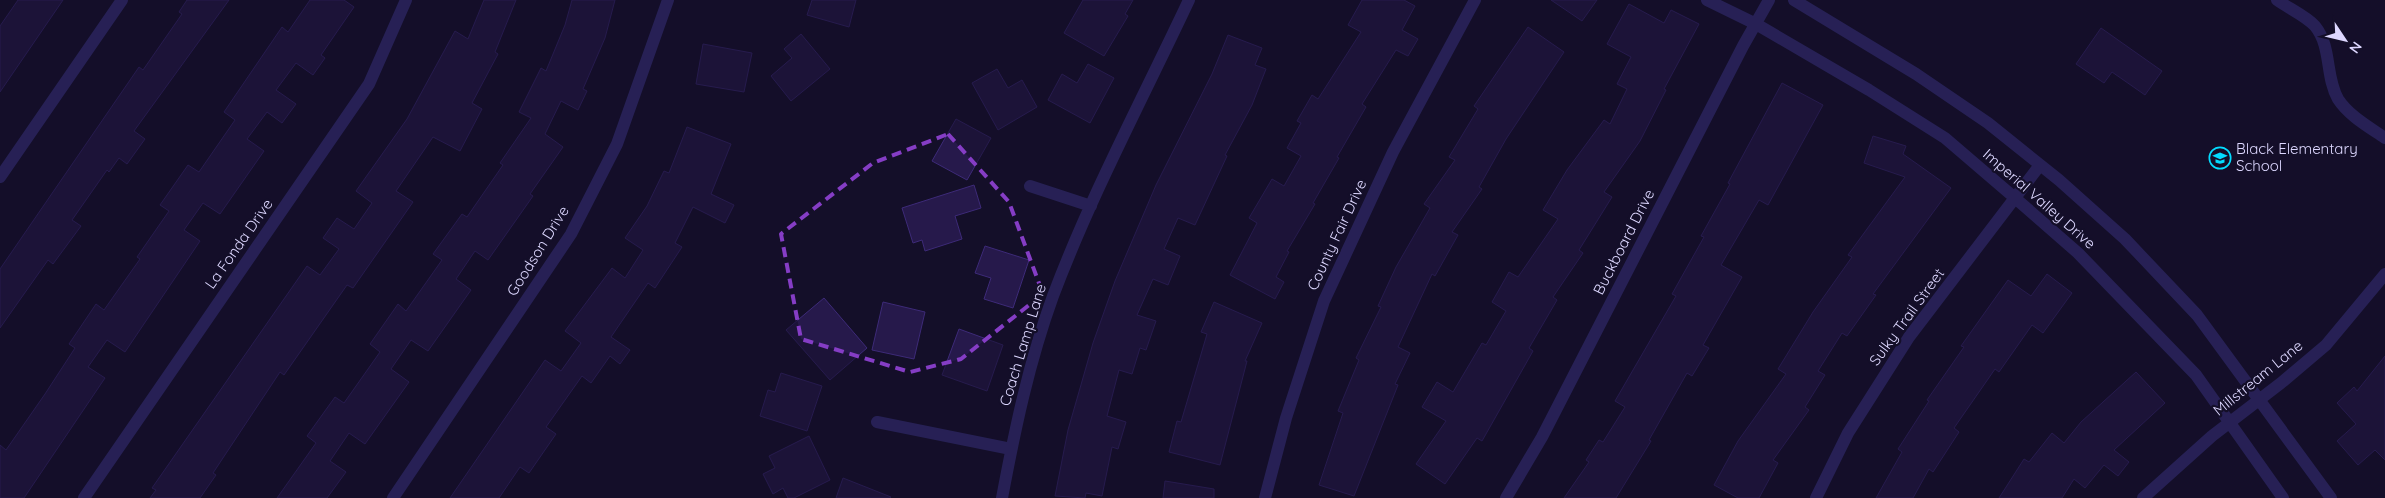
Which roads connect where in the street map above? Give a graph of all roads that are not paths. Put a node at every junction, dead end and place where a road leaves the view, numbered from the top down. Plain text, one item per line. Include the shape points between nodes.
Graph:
1 (122, 0) edge
2 (406, 0) edge
3 (668, 0) edge
4 (1189, 0) edge
5 (1475, 0) edge
6 (1707, 0) edge
7 (1769, 0) edge
8 (1794, 0) edge
9 (2277, 0) edge
10 (1756, 24) junction
11 (2385, 138) edge
12 (2040, 164) junction
13 (0, 177) edge
14 (1030, 186) dead end
15 (2015, 198) junction
16 (1091, 206) junction
17 (2385, 274) edge
18 (2260, 399) junction
19 (876, 422) dead end
20 (2229, 422) junction
21 (1011, 449) junction
22 (84, 498) edge
23 (393, 498) edge
24 (1002, 498) edge
25 (1265, 498) edge
26 (1506, 498) edge
27 (1816, 498) edge
28 (2142, 498) edge
29 (2283, 498) edge
30 (2331, 498) edge

1 - 13 street
2 - 22 street, La Fonda Drive via 370,84
3 - 23 street, Goodson Drive via 617,144 571,234
4 - 16 street, Coach Lamp Lane
5 - 25 street, County Fair Drive via 1393,152 1324,301 1286,418
6 - 10 street, Imperial Valley Drive
7 - 10 street, Buckboard Drive
8 - 12 street, Imperial Valley Drive via 1924,80 1988,123
9 - 11 street via 2314,26 2325,44 2331,81 2338,99 2355,117
10 - 15 street, Imperial Valley Drive via 1945,138
10 - 26 street, Buckboard Drive via 1542,437
12 - 15 street, Sulky Trail Street
12 - 18 street, Imperial Valley Drive via 2125,239 2197,314
14 - 16 street
15 - 20 street, Imperial Valley Drive via 2078,253 2142,317 2196,375
15 - 27 street, Sulky Trail Street via 1909,337 1848,433
16 - 21 street, Coach Lamp Lane via 1053,297 1022,397
17 - 18 street, Millstream Lane via 2326,345
18 - 20 street, Millstream Lane
18 - 30 street, Imperial Valley Drive
19 - 21 street
20 - 28 street, Millstream Lane
20 - 29 street, Imperial Valley Drive
21 - 24 street, Coach Lamp Lane

